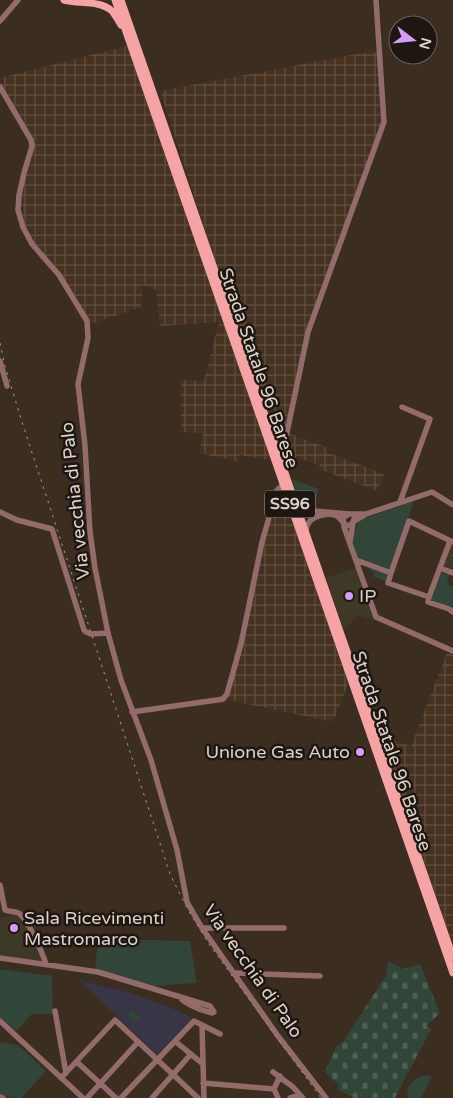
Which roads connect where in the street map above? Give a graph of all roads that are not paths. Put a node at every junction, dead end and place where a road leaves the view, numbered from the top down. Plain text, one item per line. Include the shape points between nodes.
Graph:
1 (18, 0) edge
2 (64, 0) edge
3 (115, 0) edge
4 (121, 0) edge
5 (376, 0) edge
6 (84, 1) edge
7 (0, 22) edge
8 (127, 34) junction
9 (0, 87) edge
10 (2, 94) edge
11 (0, 361) edge
12 (7, 386) dead end
13 (402, 407) dead end
14 (281, 462) junction
15 (283, 485) junction
16 (294, 501) junction
17 (400, 502) junction
18 (453, 504) edge
19 (0, 512) edge
20 (349, 514) junction
21 (366, 514) junction
22 (343, 522) junction
23 (354, 522) junction
24 (307, 536) junction
25 (451, 542) edge
26 (350, 544) junction
27 (356, 560) junction
28 (440, 568) junction
29 (391, 573) junction
30 (453, 573) edge
31 (430, 597) junction
32 (453, 612) edge
33 (108, 632) junction
34 (453, 651) edge
35 (132, 712) junction
36 (0, 884) edge
37 (202, 928) junction
38 (284, 928) dead end
39 (453, 957) edge
40 (0, 958) edge
41 (46, 964) junction
42 (235, 973) junction
43 (453, 973) edge
44 (320, 976) dead end
45 (178, 996) junction
46 (55, 1011) dead end
47 (0, 1021) edge
48 (202, 1025) junction
49 (220, 1034) dead end
50 (175, 1040) junction
51 (138, 1042) junction
52 (191, 1054) junction
53 (157, 1060) junction
54 (77, 1062) junction
55 (203, 1064) junction
56 (273, 1072) dead end
57 (174, 1075) junction
58 (64, 1076) junction
59 (280, 1076) junction
60 (203, 1083) junction
61 (101, 1084) junction
62 (274, 1089) junction
63 (301, 1096) edge
64 (83, 1098) edge
65 (87, 1098) edge
66 (116, 1098) edge
67 (121, 1098) edge
68 (152, 1098) edge
69 (198, 1098) edge
70 (204, 1098) edge
71 (278, 1098) edge
72 (290, 1098) edge
73 (326, 1098) edge

1 - 7 street
2 - 6 main road
3 - 8 main road, Strada Statale 96 Barese / SS96
4 - 14 main road, Strada Statale 96 Barese / SS96
5 - 14 street via 384,122 308,332
6 - 8 main road via 111,10
8 - 15 main road, Strada Statale 96 Barese / SS96
9 - 10 street, Via vecchia di Palo
10 - 33 street, Via vecchia di Palo via 32,146 19,194 18,210 23,227 32,244 59,275 87,321 88,338 78,384 90,532
11 - 12 street
13 - 17 street via 430,419
14 - 16 main road, Strada Statale 96 Barese / SS96
15 - 35 street via 278,490 262,542 227,694 223,699
15 - 43 main road, Strada Statale 96 Barese / SS96
16 - 20 street via 304,510
16 - 24 main road, Strada Statale 96 Barese / SS96
17 - 18 street via 432,492
17 - 21 street
19 - 33 street via 52,529 84,630 91,634
20 - 21 street
20 - 22 street via 344,516
20 - 23 street
21 - 23 street
22 - 23 street via 347,526
22 - 24 street via 333,515 319,516 306,527
22 - 26 street
23 - 26 street
24 - 39 main road, Strada Statale 96 Barese / SS96
25 - 28 street
25 - 29 street via 409,521
26 - 27 street
27 - 29 street
27 - 34 street via 378,619
28 - 30 street
28 - 31 street
29 - 31 street via 388,583
31 - 32 street via 428,602
33 - 35 street, Via vecchia di Palo
35 - 37 street, Via vecchia di Palo via 151,760 175,841 187,902
36 - 41 street via 5,910 22,916
37 - 38 street
37 - 42 street, Via vecchia di Palo
40 - 41 street
41 - 45 street via 98,972
42 - 44 street
42 - 73 street, Via vecchia di Palo
45 - 45 street via 210,1006 214,1012 183,1002
46 - 58 street
47 - 58 street
48 - 49 street
48 - 50 street via 194,1021
48 - 55 street
50 - 52 street
50 - 53 street
51 - 53 street
51 - 54 street via 115,1020
51 - 61 street
52 - 55 street
52 - 57 street
53 - 57 street
53 - 67 street
54 - 58 street
54 - 61 street
55 - 60 street
56 - 59 street
57 - 68 street
57 - 69 street
58 - 64 street
59 - 62 street
59 - 63 street
60 - 62 street
60 - 70 street
61 - 65 street
61 - 66 street
62 - 71 street
63 - 72 street

